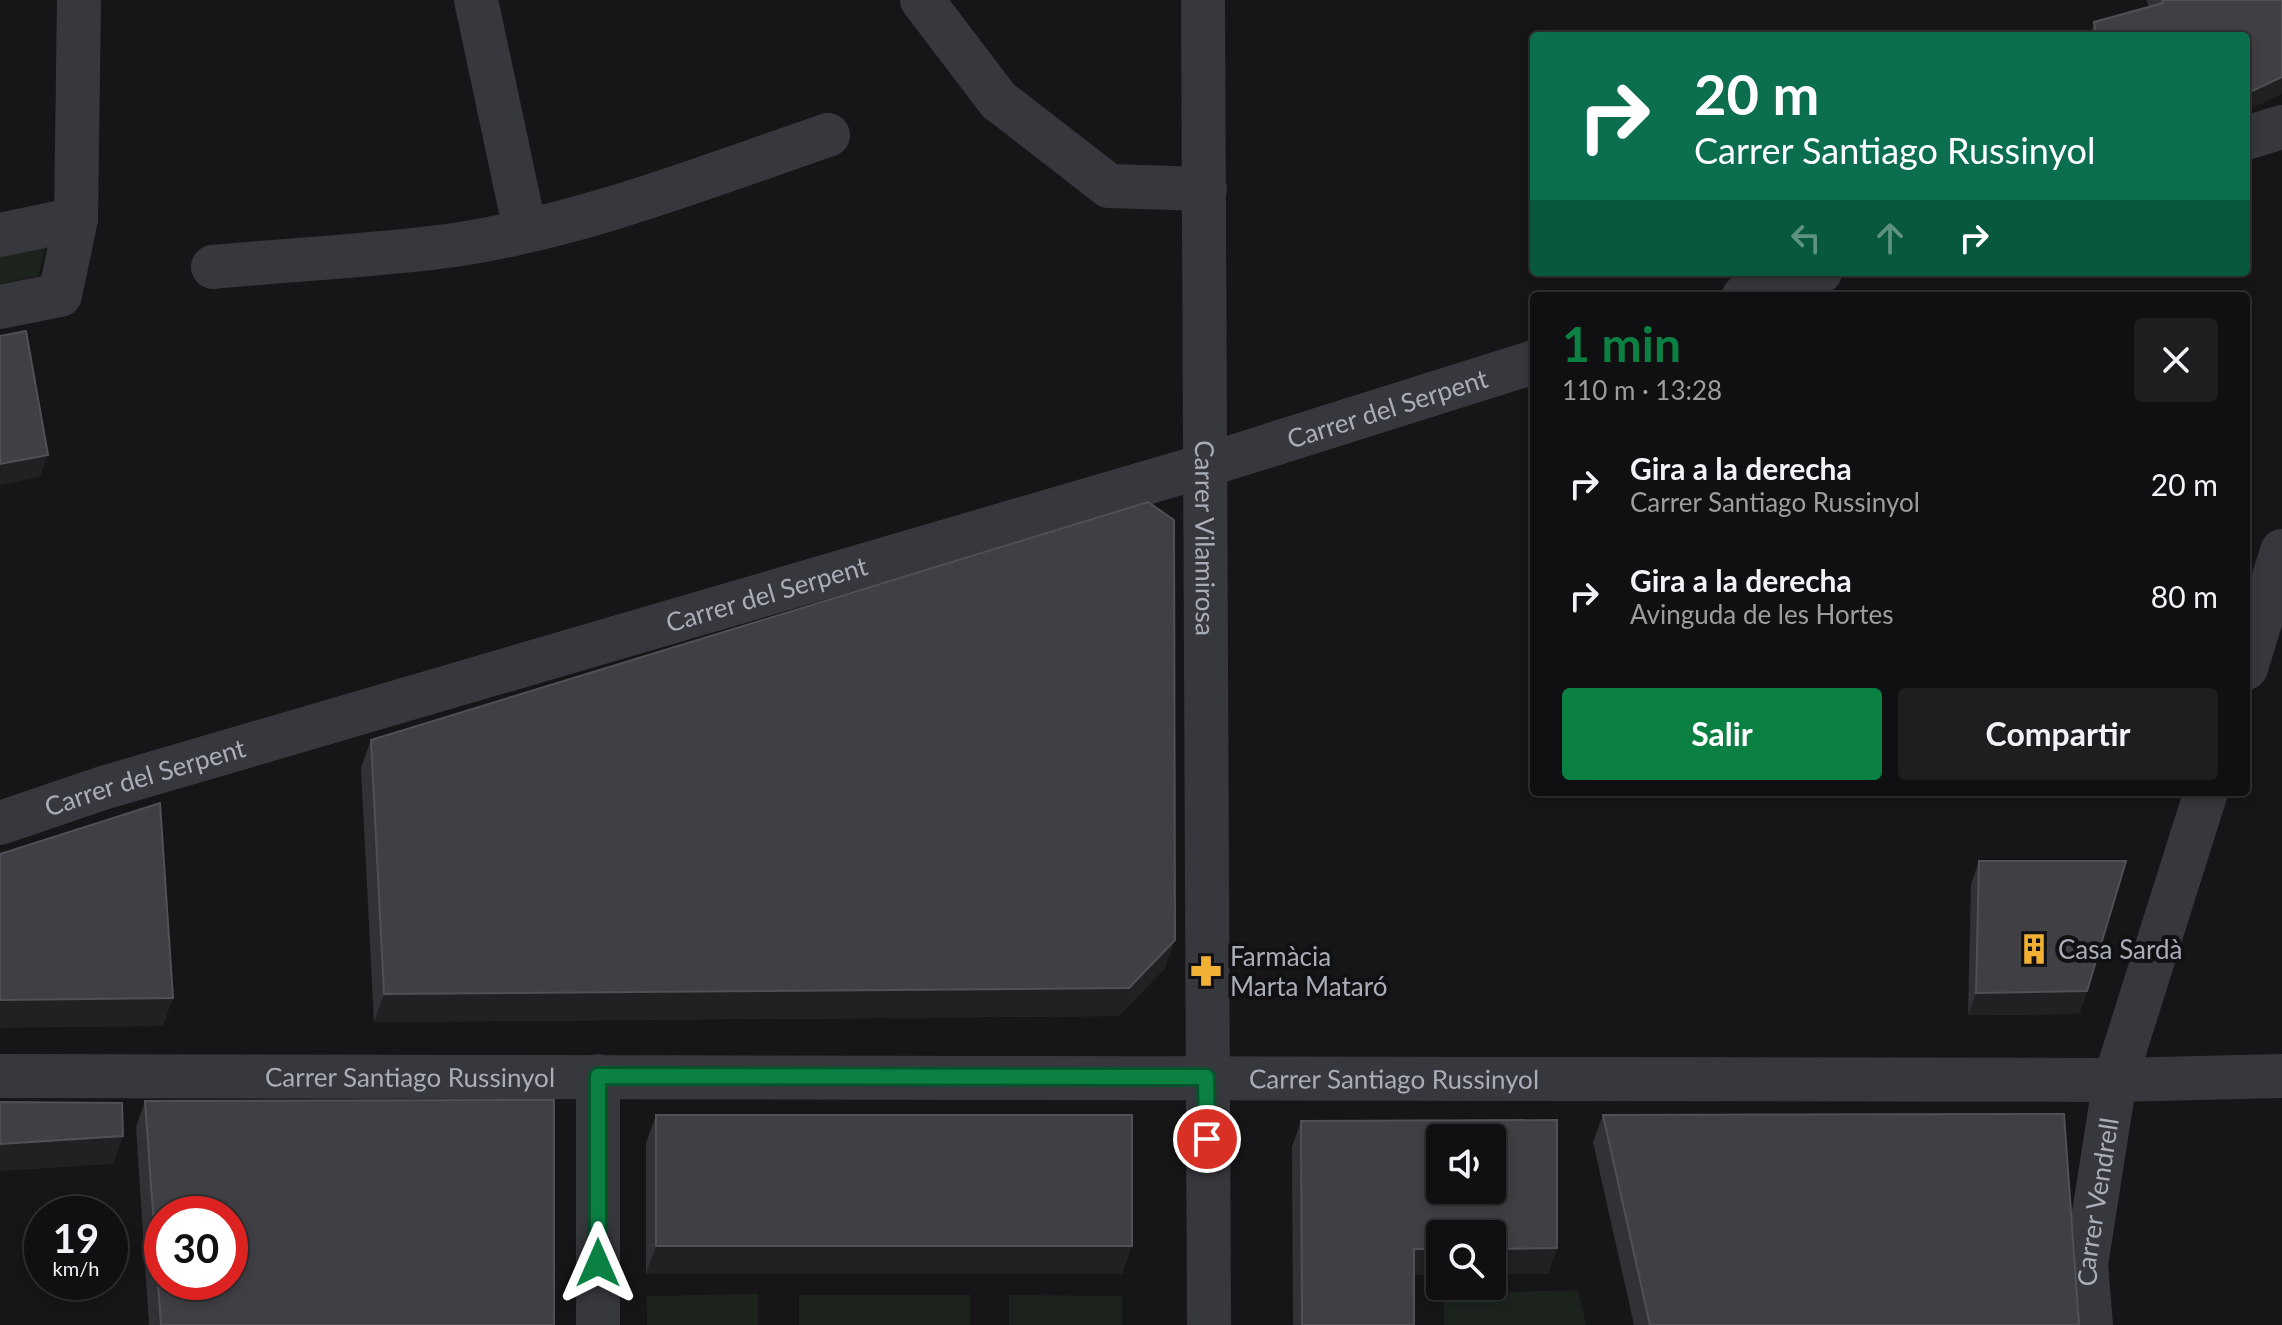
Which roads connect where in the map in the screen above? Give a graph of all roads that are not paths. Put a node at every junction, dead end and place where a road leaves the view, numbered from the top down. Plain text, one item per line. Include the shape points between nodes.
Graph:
1 (79, 0) edge
2 (476, 0) edge
3 (922, 0) edge
4 (1203, 0) edge
5 (2282, 127) edge
6 (828, 135) dead end
7 (2250, 137) edge
8 (1205, 189) junction
9 (76, 219) junction
10 (525, 230) junction
11 (0, 235) edge
12 (213, 267) dead end
13 (1807, 276) edge
14 (1757, 292) edge
15 (0, 307) edge
16 (1530, 363) edge
17 (1207, 465) junction
18 (2282, 551) edge
19 (2261, 647) edge
20 (2205, 796) edge
21 (0, 823) edge
22 (0, 1076) edge
23 (598, 1076) junction
24 (2282, 1076) edge
25 (1206, 1077) junction
26 (2115, 1080) junction
27 (598, 1325) edge
28 (1209, 1325) edge
29 (2091, 1325) edge

1 - 9 street
2 - 10 street
3 - 8 street via 998,100 1109,186
4 - 8 street, Carrer Vilamirosa
5 - 7 street
6 - 10 street via 670,189
8 - 17 street, Carrer Vilamirosa
9 - 11 street
9 - 15 street via 60,295
10 - 12 street via 461,244
13 - 14 street
16 - 17 street, Carrer del Serpent
17 - 21 street, Carrer del Serpent via 103,788
17 - 25 street, Carrer Vilamirosa
18 - 19 street
20 - 26 street, Carrer Vendrell
22 - 23 street, Carrer Santiago Russinyol
23 - 25 street, Carrer Santiago Russinyol
23 - 27 street
24 - 26 street, Carrer Santiago Russinyol
25 - 26 street, Carrer Santiago Russinyol
25 - 28 street, Carrer Vilamirosa
26 - 29 street, Carrer Vendrell via 2086,1264

